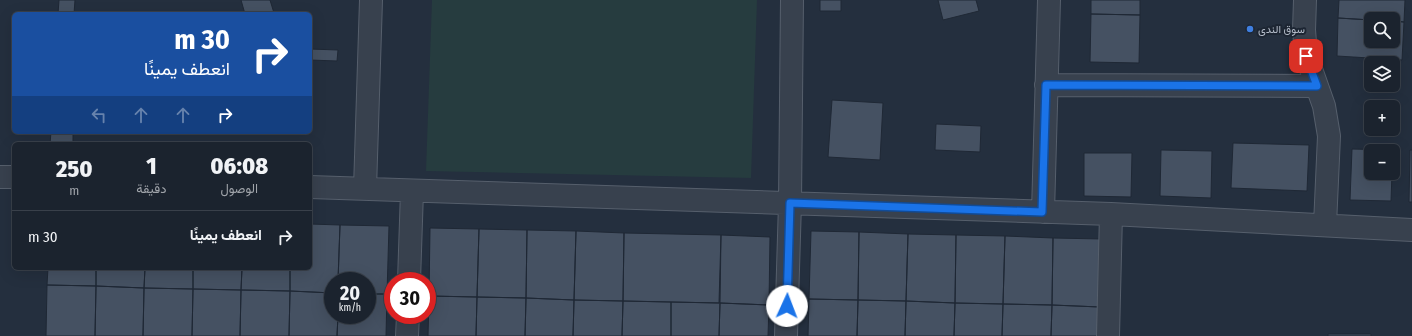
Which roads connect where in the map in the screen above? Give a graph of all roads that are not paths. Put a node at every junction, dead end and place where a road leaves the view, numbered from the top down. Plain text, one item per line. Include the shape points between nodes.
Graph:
1 (371, 0) edge
2 (792, 0) edge
3 (1049, 0) edge
4 (1305, 0) edge
5 (1046, 85) junction
6 (1317, 86) junction
7 (0, 177) edge
8 (12, 177) edge
9 (312, 188) edge
10 (365, 189) junction
11 (412, 191) junction
12 (790, 203) junction
13 (1042, 212) junction
14 (1111, 214) junction
15 (1325, 225) junction
16 (1412, 230) edge
17 (409, 272) edge
18 (408, 324) edge
19 (407, 336) edge
20 (786, 336) edge
21 (1108, 336) edge

1 - 10 street
2 - 12 street
3 - 5 street
4 - 6 street via 1306,56
5 - 6 street
5 - 13 street
6 - 15 street via 1324,106 1329,136
7 - 8 street
9 - 10 street
10 - 11 street
11 - 12 street
11 - 17 street
12 - 13 street
12 - 20 street
13 - 14 street
14 - 15 street
14 - 21 street
15 - 16 street
18 - 19 street

